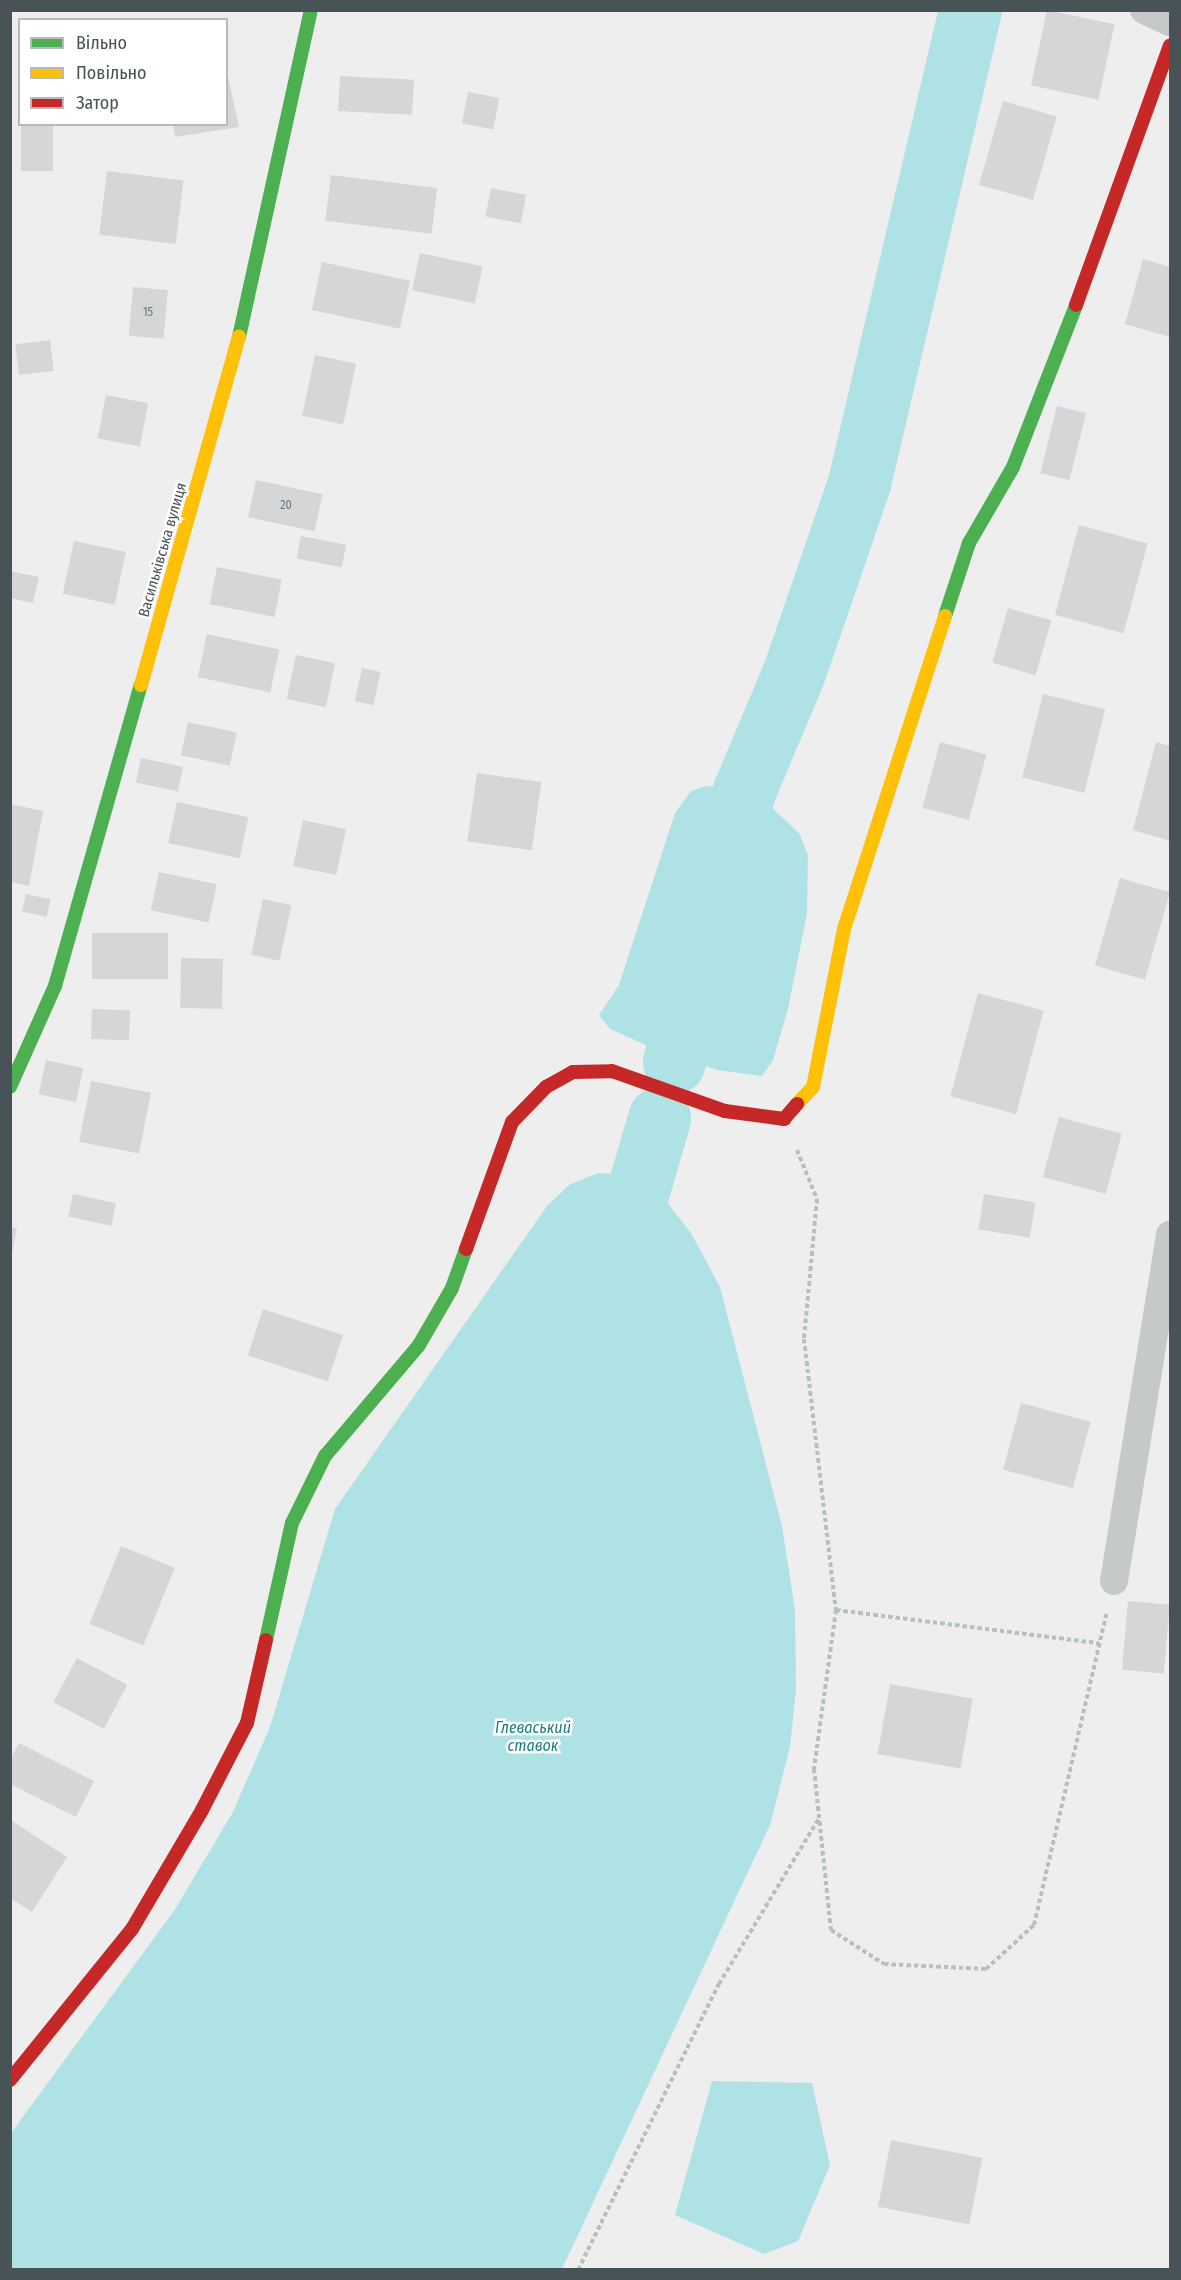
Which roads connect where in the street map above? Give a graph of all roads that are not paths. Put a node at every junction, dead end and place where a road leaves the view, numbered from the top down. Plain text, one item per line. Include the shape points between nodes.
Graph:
1 (311, 10) edge
2 (1144, 10) edge
3 (1170, 22) edge
4 (1170, 45) edge
5 (10, 1087) edge
6 (1170, 1235) edge
7 (1114, 1581) road end
8 (10, 2080) edge

1 - 5 street, Васильківська вулиця via 230,374 56,986
2 - 3 street
4 - 8 street via 1118,197 1012,467 969,543 844,929 813,1087 784,1119 725,1111 612,1071 573,1072 546,1087 512,1122 452,1288 419,1345 325,1456 292,1523 247,1723 132,1929
6 - 7 street

